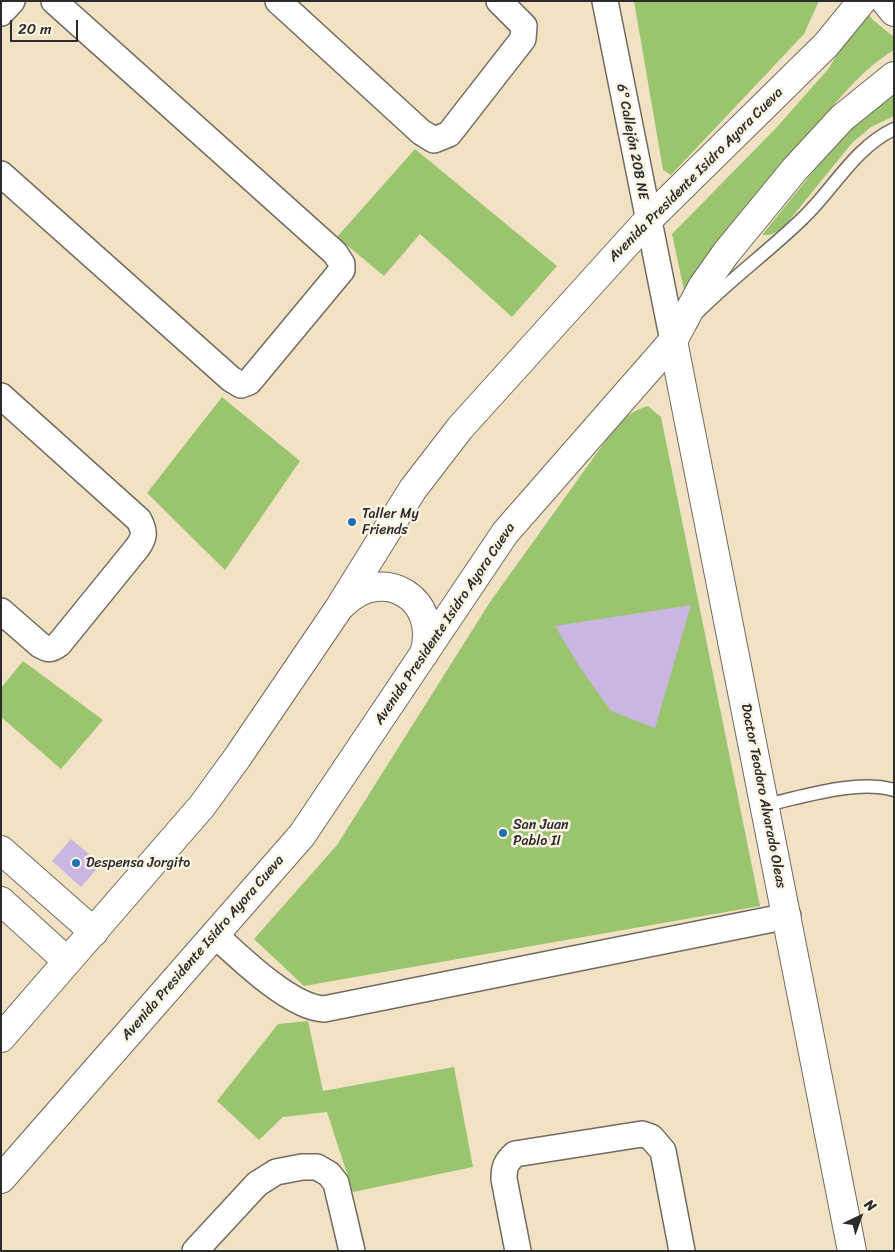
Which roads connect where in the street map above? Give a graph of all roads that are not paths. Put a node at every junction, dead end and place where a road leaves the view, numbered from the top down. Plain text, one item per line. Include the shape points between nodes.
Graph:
1 (12, 1) edge
2 (54, 1) edge
3 (278, 1) edge
4 (499, 1) edge
5 (605, 1) edge
6 (885, 1) edge
7 (856, 5) edge
8 (894, 12) edge
9 (1, 13) edge
10 (894, 76) edge
11 (894, 129) edge
12 (1, 174) edge
13 (648, 220) junction
14 (677, 336) junction
15 (1, 396) edge
16 (339, 608) junction
17 (1, 611) edge
18 (423, 658) junction
19 (894, 790) edge
20 (765, 805) junction
21 (1, 850) edge
22 (1, 901) edge
23 (788, 916) junction
24 (94, 932) junction
25 (214, 934) junction
26 (67, 961) junction
27 (1, 1038) edge
28 (1, 1179) edge
29 (195, 1251) edge
30 (352, 1251) edge
31 (518, 1251) edge
32 (682, 1251) edge
33 (852, 1251) edge

1 - 9 street
2 - 12 street via 336,253 342,270 249,382 241,385
3 - 4 street via 421,132 434,140 449,134 523,39 524,26
5 - 13 street, 6° Callejón 20B NE
6 - 8 main road
7 - 13 main road, Avenida Presidente Isidro Ayora Cueva via 826,45
10 - 14 main road, Avenida Presidente Isidro Ayora Cueva via 842,118 795,169 726,253 702,287
11 - 14 lane via 870,144 852,161 802,219 724,286
13 - 14 street, 6° Callejón 20B NE
13 - 16 main road, Avenida Presidente Isidro Ayora Cueva via 460,428 413,489
14 - 18 main road, Avenida Presidente Isidro Ayora Cueva via 505,533
14 - 20 main road, Doctor Teodoro Alvarado Oleas
15 - 17 street via 139,520 144,530 143,540 137,548 53,648 40,645
16 - 18 main road via 352,595 369,587 388,586 405,593 419,605 427,622 428,640
16 - 24 main road, Avenida Presidente Isidro Ayora Cueva via 202,806
18 - 25 main road, Avenida Presidente Isidro Ayora Cueva via 302,835
19 - 20 lane via 877,785
20 - 23 main road, Doctor Teodoro Alvarado Oleas
21 - 24 main road
22 - 26 main road
23 - 25 street via 324,1009 304,1005 293,998
23 - 33 main road, Doctor Teodoro Alvarado Oleas
24 - 26 main road, Avenida Presidente Isidro Ayora Cueva
25 - 28 main road, Avenida Presidente Isidro Ayora Cueva
26 - 27 main road, Avenida Presidente Isidro Ayora Cueva
29 - 30 street via 257,1184 276,1172 317,1167 336,1183
31 - 32 street via 504,1179 507,1161 515,1154 642,1134 651,1137 663,1152

